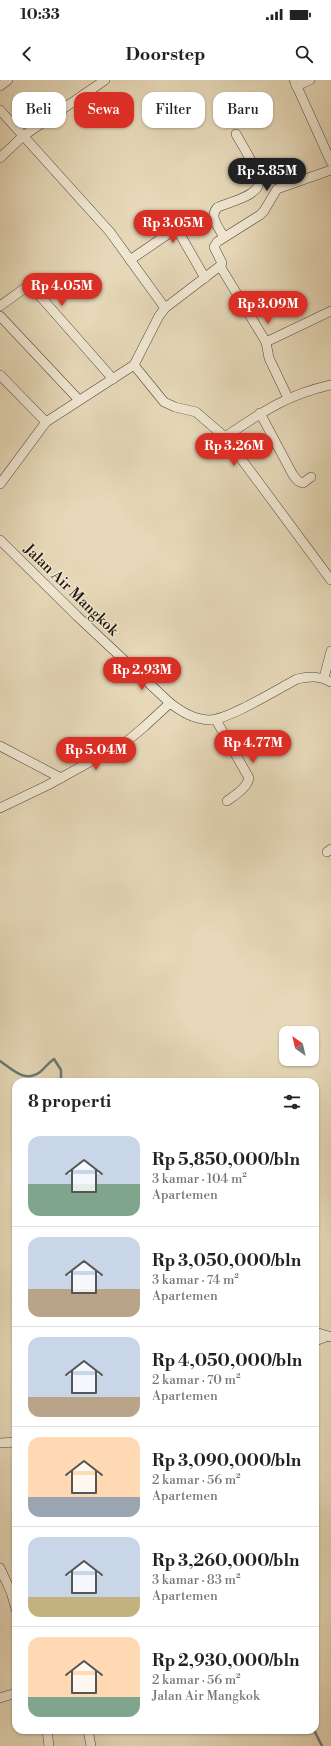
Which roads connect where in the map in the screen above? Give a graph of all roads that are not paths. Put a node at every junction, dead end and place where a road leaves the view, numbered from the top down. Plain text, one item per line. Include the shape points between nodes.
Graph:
1 (8, 80) edge
2 (105, 80) edge
3 (310, 80) edge
4 (295, 83) edge
5 (0, 86) edge
6 (0, 110) edge
7 (236, 134) dead end
8 (23, 136) junction
9 (0, 158) edge
10 (331, 162) edge
11 (331, 170) edge
12 (224, 237) junction
13 (130, 260) junction
14 (220, 266) junction
15 (205, 278) junction
16 (0, 306) edge
17 (165, 308) junction
18 (331, 311) edge
19 (0, 316) edge
20 (266, 342) junction
21 (134, 365) junction
22 (0, 374) edge
23 (113, 380) junction
24 (331, 386) edge
25 (288, 398) junction
26 (79, 400) junction
27 (260, 414) junction
28 (46, 422) junction
29 (225, 437) junction
30 (311, 477) dead end
31 (0, 484) edge
32 (0, 540) edge
33 (331, 580) edge
34 (331, 651) edge
35 (327, 680) edge
36 (170, 703) junction
37 (216, 720) junction
38 (0, 746) edge
39 (61, 778) junction
40 (227, 801) dead end
41 (0, 808) edge
42 (319, 1333) edge
43 (330, 1336) edge
44 (319, 1340) edge
45 (12, 1442) edge
46 (0, 1443) edge
47 (0, 1568) edge
48 (12, 1595) edge
49 (12, 1694) edge
50 (0, 1698) edge
51 (48, 1734) edge
52 (89, 1734) edge
53 (49, 1746) edge
54 (91, 1746) edge

1 - 5 street
2 - 8 street
3 - 4 street
4 - 10 street
6 - 8 street
7 - 12 street via 258,174 259,182 250,193 214,211 213,215
8 - 9 street
8 - 13 street via 87,206
11 - 12 street via 277,189 260,215
12 - 14 street via 214,247 222,263
13 - 15 street via 168,234 176,232 181,236
13 - 17 street
14 - 15 street
14 - 20 street
15 - 17 street
16 - 23 street via 25,288 32,288
17 - 21 street
18 - 20 street
19 - 26 street
20 - 25 street via 269,358
21 - 23 street
21 - 29 street via 164,402 196,412
22 - 28 street
23 - 26 street
24 - 25 street
25 - 27 street
26 - 28 street
27 - 29 street
27 - 30 street via 298,482
28 - 31 street
29 - 33 street
32 - 36 street, Jalan Air Mangkok
34 - 35 street
35 - 37 street, Jalan Air Mangkok via 309,676 297,679
36 - 37 street, Jalan Air Mangkok via 186,715
36 - 39 street via 126,742
37 - 40 street via 249,778 244,788
38 - 39 street
39 - 41 street
42 - 43 street
43 - 44 street
45 - 46 street
47 - 48 street
49 - 50 street
51 - 53 street
52 - 54 street

